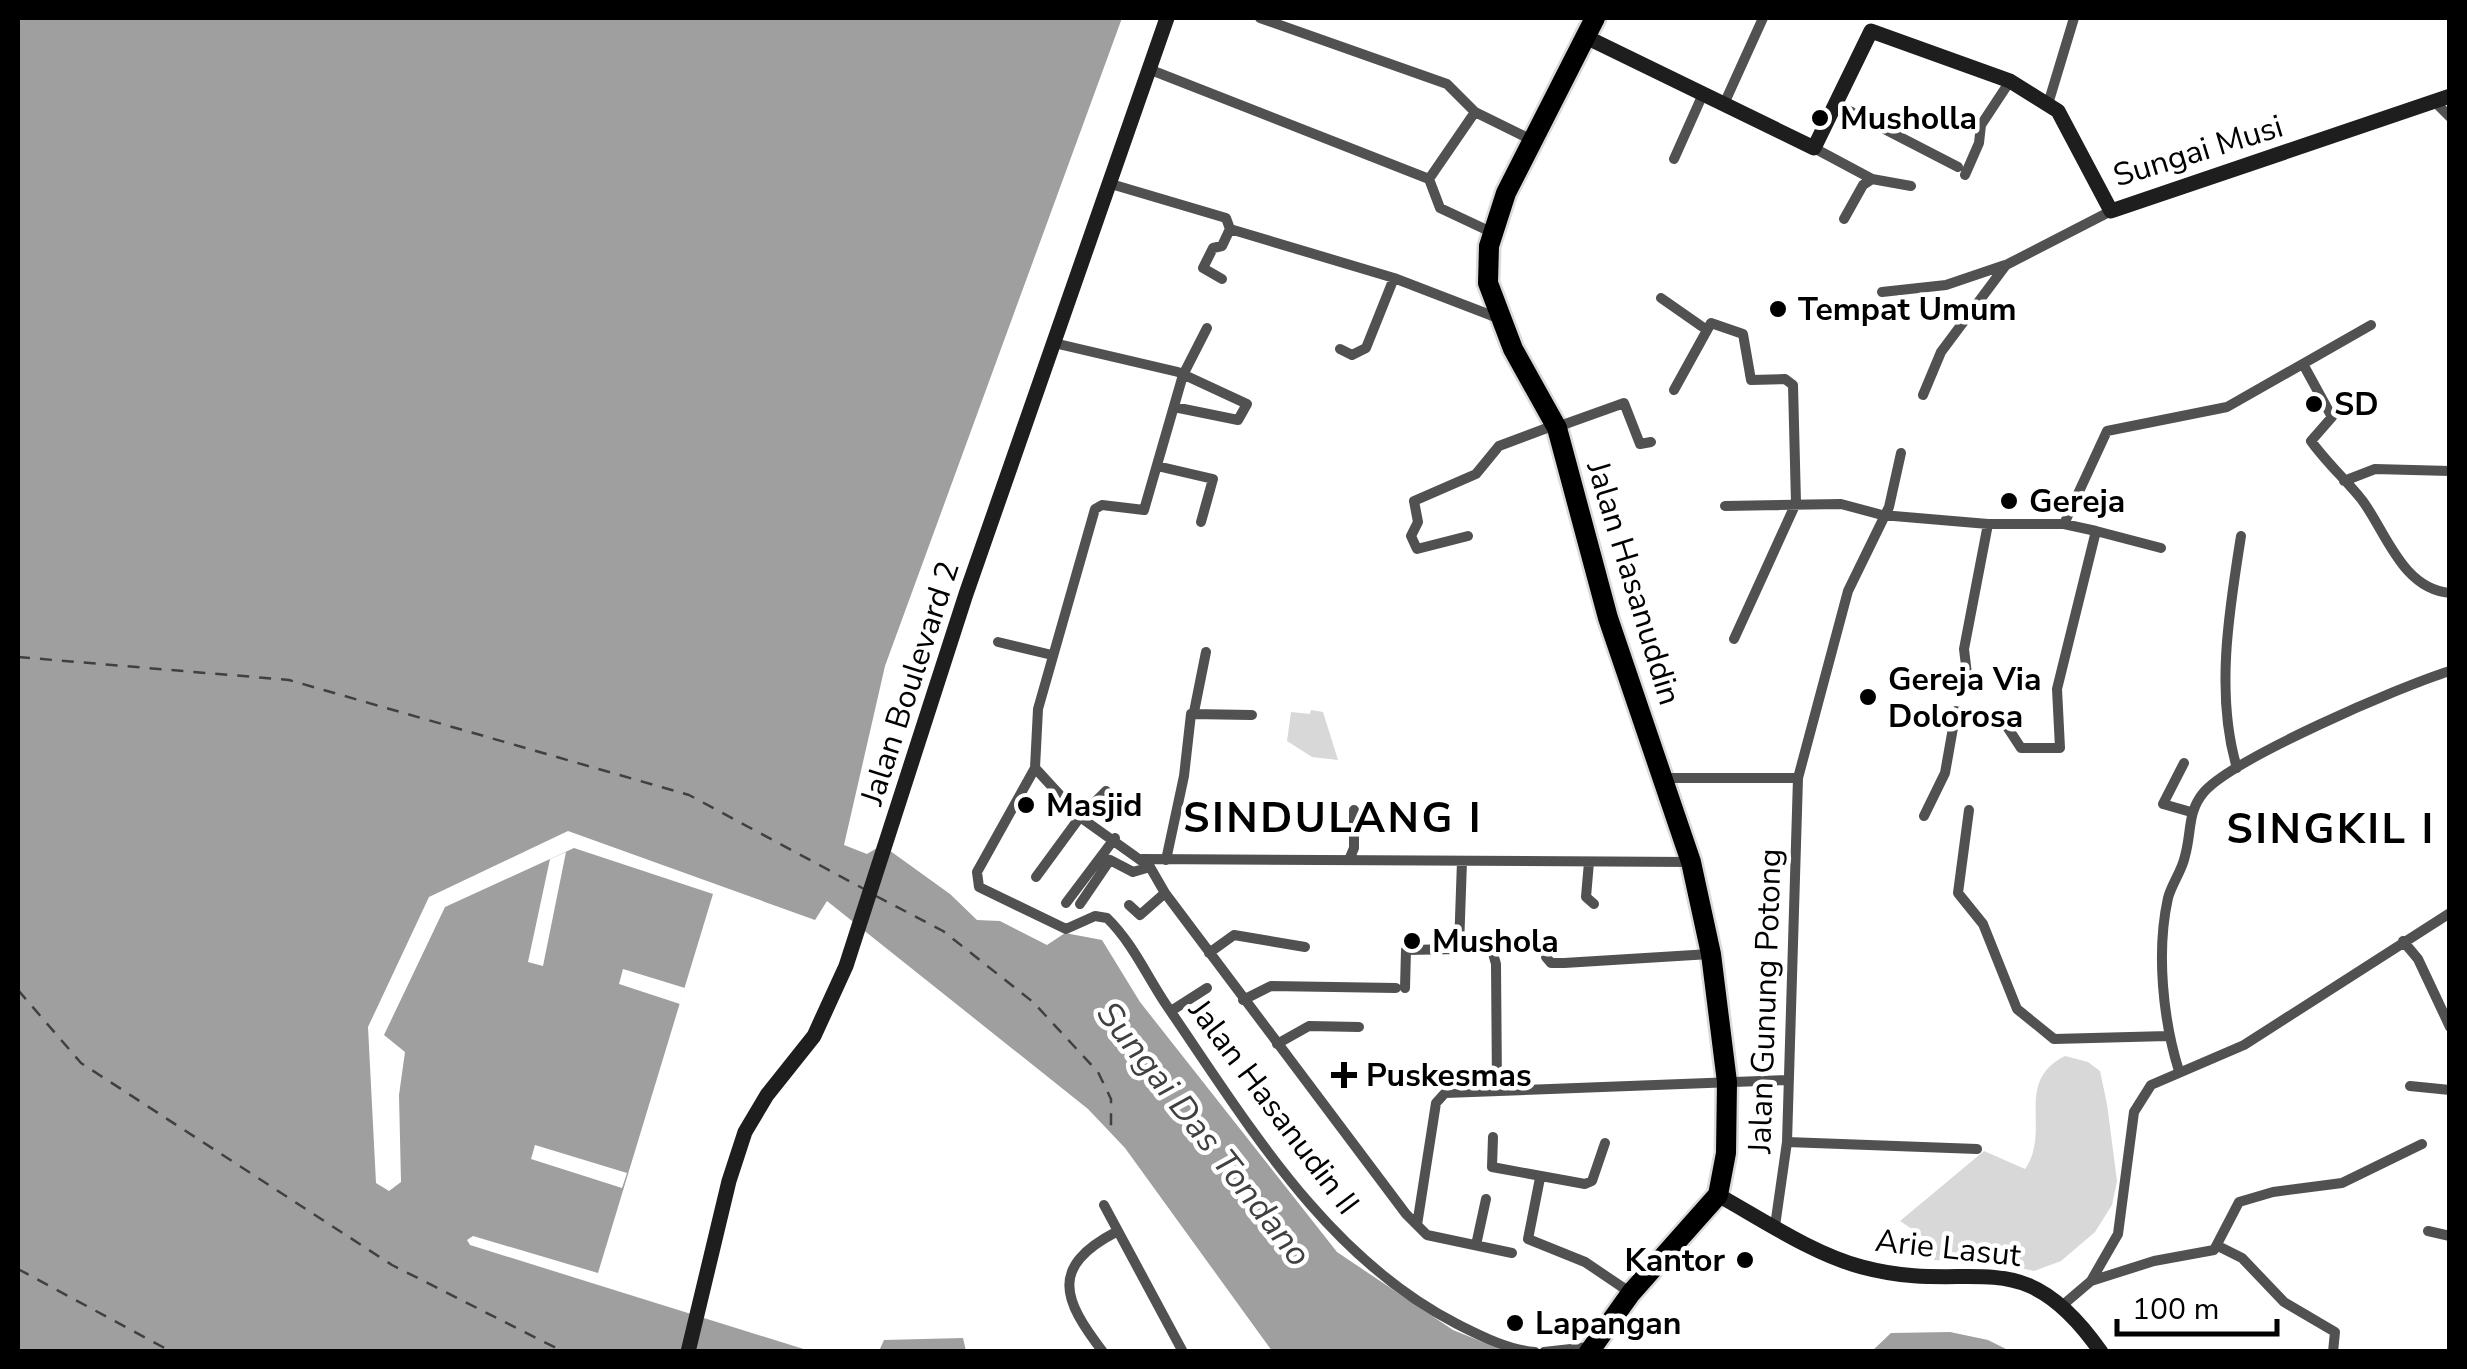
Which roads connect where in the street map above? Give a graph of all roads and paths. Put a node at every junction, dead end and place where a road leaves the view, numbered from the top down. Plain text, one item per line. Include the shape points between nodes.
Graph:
1 (1167, 18) edge
2 (1260, 18) edge
3 (1762, 18) edge
4 (2074, 18) edge
5 (1874, 24) edge
6 (1591, 27) edge
7 (1151, 70) junction
8 (2010, 81) junction
9 (1703, 94) junction
10 (2443, 100) edge
11 (1724, 104) junction
12 (1836, 104) junction
13 (2048, 104) junction
14 (1474, 112) junction
15 (2450, 117) edge
16 (1534, 142) junction
17 (1814, 148) junction
18 (1674, 159) dead end
19 (1429, 179) junction
20 (1872, 180) junction
21 (1111, 184) junction
22 (1912, 186) dead end
23 (2111, 211) junction
24 (1844, 219) dead end
25 (1230, 230) junction
26 (1492, 232) junction
27 (2006, 264) junction
28 (1394, 278) junction
29 (1222, 279) dead end
30 (1882, 292) dead end
31 (1661, 298) dead end
32 (1498, 318) junction
33 (2371, 325) dead end
34 (1207, 328) dead end
35 (1704, 328) junction
36 (1054, 343) junction
37 (1340, 349) dead end
38 (2303, 364) junction
39 (1180, 374) junction
40 (1674, 390) dead end
41 (1923, 395) dead end
42 (1174, 407) junction
43 (1556, 426) junction
44 (1651, 442) dead end
45 (1901, 453) dead end
46 (1157, 466) junction
47 (2450, 471) edge
48 (2344, 482) junction
49 (1796, 503) junction
50 (1725, 506) dead end
51 (1882, 515) junction
52 (1202, 522) dead end
53 (1988, 524) junction
54 (2064, 524) junction
55 (2096, 531) junction
56 (1468, 536) dead end
57 (2241, 536) dead end
58 (2160, 548) dead end
59 (2450, 593) edge
60 (1734, 640) dead end
61 (998, 642) dead end
62 (1206, 652) dead end
63 (1052, 655) junction
64 (2449, 671) edge
65 (1967, 674) dead end
66 (1194, 712) junction
67 (1252, 715) dead end
68 (2184, 762) dead end
69 (1036, 768) junction
70 (2237, 768) junction
71 (1663, 778) junction
72 (1798, 778) junction
73 (1106, 792) dead end
74 (1354, 810) dead end
75 (1969, 810) dead end
76 (2190, 812) junction
77 (1924, 816) dead end
78 (1080, 817) junction
79 (1115, 838) junction
80 (1166, 860) junction
81 (1349, 860) junction
82 (1462, 862) junction
83 (1588, 862) junction
84 (1691, 862) junction
85 (1145, 863) junction
86 (1036, 877) dead end
87 (1164, 893) junction
88 (1066, 903) dead end
89 (1080, 904) dead end
90 (1594, 904) dead end
91 (1129, 905) dead end
92 (2450, 914) edge
93 (2402, 941) junction
94 (1305, 946) dead end
95 (1460, 948) junction
96 (1209, 953) junction
97 (1711, 954) junction
98 (1546, 956) dead end
99 (1207, 988) dead end
100 (1243, 1000) junction
101 (1171, 1012) junction
102 (1359, 1027) dead end
103 (2450, 1027) edge
104 (2168, 1036) junction
105 (1277, 1044) junction
106 (2179, 1072) junction
107 (1786, 1080) junction
108 (1727, 1082) junction
109 (2410, 1086) dead end
110 (1497, 1089) junction
111 (2450, 1090) edge
112 (1493, 1137) dead end
113 (1787, 1142) junction
114 (1605, 1143) dead end
115 (2422, 1144) dead end
116 (1978, 1149) dead end
117 (1540, 1178) junction
118 (1718, 1195) junction
119 (1486, 1200) dead end
120 (1106, 1210) dead end
121 (1417, 1224) junction
122 (1775, 1226) junction
123 (2428, 1230) dead end
124 (1116, 1232) junction
125 (2450, 1236) edge
126 (1476, 1245) junction
127 (2218, 1246) junction
128 (1512, 1253) dead end
129 (2091, 1281) junction
130 (1630, 1293) junction
131 (2064, 1304) junction
132 (1590, 1349) edge
133 (688, 1352) edge
134 (1104, 1352) edge
135 (1183, 1352) edge
136 (1535, 1352) edge
137 (1544, 1352) edge
138 (2100, 1352) edge
139 (2334, 1352) edge

1 - 7 main road, Jalan Boulevard 2
2 - 14 street via 1446,84
3 - 11 street
4 - 13 street
5 - 8 main road, Sungai Musi
5 - 12 main road, Sungai Musi
6 - 9 main road
6 - 16 highway, Jalan Hasanuddin
7 - 19 street
7 - 21 main road, Jalan Boulevard 2
8 - 12 street via 1961,171
8 - 13 main road, Sungai Musi
9 - 11 main road
9 - 18 street
10 - 15 street
10 - 23 main road, Sungai Musi
11 - 17 main road
12 - 17 main road, Sungai Musi
13 - 23 main road, Sungai Musi via 2064,119
14 - 16 street
14 - 19 street
16 - 26 highway, Jalan Hasanuddin
17 - 20 street
19 - 26 street via 1440,208
20 - 22 street
20 - 24 street
21 - 25 street via 1208,211 1226,218
21 - 36 main road, Jalan Boulevard 2
23 - 27 street
25 - 28 street
25 - 29 street via 1204,268
26 - 32 highway, Jalan Hasanuddin via 1488,283
27 - 30 street via 1946,285
27 - 41 street via 1941,352
28 - 32 street
28 - 37 street via 1366,348 1352,355
31 - 35 street
32 - 43 highway, Jalan Hasanuddin
33 - 38 street
34 - 39 street
35 - 40 street
35 - 49 street via 1710,323 1743,334 1751,380 1793,384
36 - 39 street
36 - 133 main road, Jalan Boulevard 2 via 827,1014 754,1114 737,1153
38 - 48 street via 2332,417 2310,439
38 - 54 street via 2227,408 2107,431
39 - 42 street
39 - 42 street via 1243,401 1245,415 1234,420
42 - 46 street
43 - 44 street via 1624,404 1640,444
43 - 56 street via 1499,446 1467,480 1414,500 1417,549
43 - 71 highway, Jalan Hasanuddin via 1608,618
45 - 51 street, Jalan Gunung Potong
46 - 52 street via 1212,479
46 - 63 street via 1144,510 1096,507
47 - 48 street via 2375,469
48 - 59 street via 2408,570 2430,589
49 - 50 street
49 - 51 street via 1857,506
49 - 60 street
51 - 53 street
51 - 72 street, Jalan Gunung Potong via 1848,590
53 - 54 street
53 - 65 street via 1964,649
54 - 55 street
55 - 58 street
55 - 77 street via 2057,689 2060,748 2021,748 2004,722 1956,710 1946,769
57 - 70 street via 2226,675
61 - 63 street
62 - 66 street
63 - 69 street via 1038,709
64 - 70 street via 2377,698
66 - 67 street
66 - 80 street
68 - 76 street via 2164,804
69 - 78 street
69 - 101 street, Jalan Hasanudin II via 975,878 980,887 1070,930 1095,916 1107,918
70 - 76 street via 2218,777
71 - 72 street
71 - 84 highway, Jalan Hasanuddin
72 - 107 street, Jalan Gunung Potong
73 - 78 street
74 - 81 street
75 - 104 street via 1958,893 1983,924 2017,1008 2054,1039
76 - 104 street via 2186,856 2167,904
78 - 79 street
78 - 86 street
79 - 85 street
79 - 88 street
80 - 81 street
80 - 85 street
81 - 82 street
82 - 83 street
82 - 95 street
83 - 84 street
83 - 90 street via 1583,885
84 - 97 highway, Jalan Hasanuddin
85 - 87 street
85 - 89 street via 1133,872 1110,860
87 - 91 street via 1140,915
87 - 96 street
92 - 93 street
93 - 103 street via 2418,959
93 - 106 street via 2244,1045
94 - 96 street via 1234,935
95 - 100 street via 1406,950 1400,988 1272,986
95 - 110 street via 1492,950 1496,964
96 - 100 street
97 - 98 street via 1564,964
97 - 108 highway, Jalan Hasanuddin
99 - 101 street
100 - 105 street
101 - 136 street, Jalan Hasanudin II via 1253,1131 1358,1255 1429,1310
102 - 105 street via 1308,1026
104 - 106 street
105 - 121 street
106 - 129 street via 2151,1085 2139,1100 2118,1234
107 - 108 street
107 - 113 street, Jalan Gunung Potong
108 - 110 street
108 - 118 highway, Jalan Hasanuddin
109 - 111 street
110 - 121 street via 1445,1093 1437,1100
112 - 117 street via 1492,1166
113 - 116 street
113 - 122 street, Jalan Gunung Potong
114 - 117 street via 1590,1184
115 - 127 street via 2342,1183 2239,1202
117 - 130 street via 1528,1239 1586,1262
118 - 122 main road, Arie Lasut
118 - 130 highway
119 - 126 street
120 - 124 street
121 - 126 street via 1427,1235
122 - 131 main road, Arie Lasut via 1856,1266 1916,1277 2020,1280
123 - 125 street
124 - 134 street via 1080,1254 1069,1282 1076,1316
124 - 135 street
126 - 128 street
127 - 129 street
127 - 139 street via 2242,1258 2284,1302 2335,1332
129 - 131 street
130 - 132 highway
131 - 138 main road, Arie Lasut
132 - 137 street

